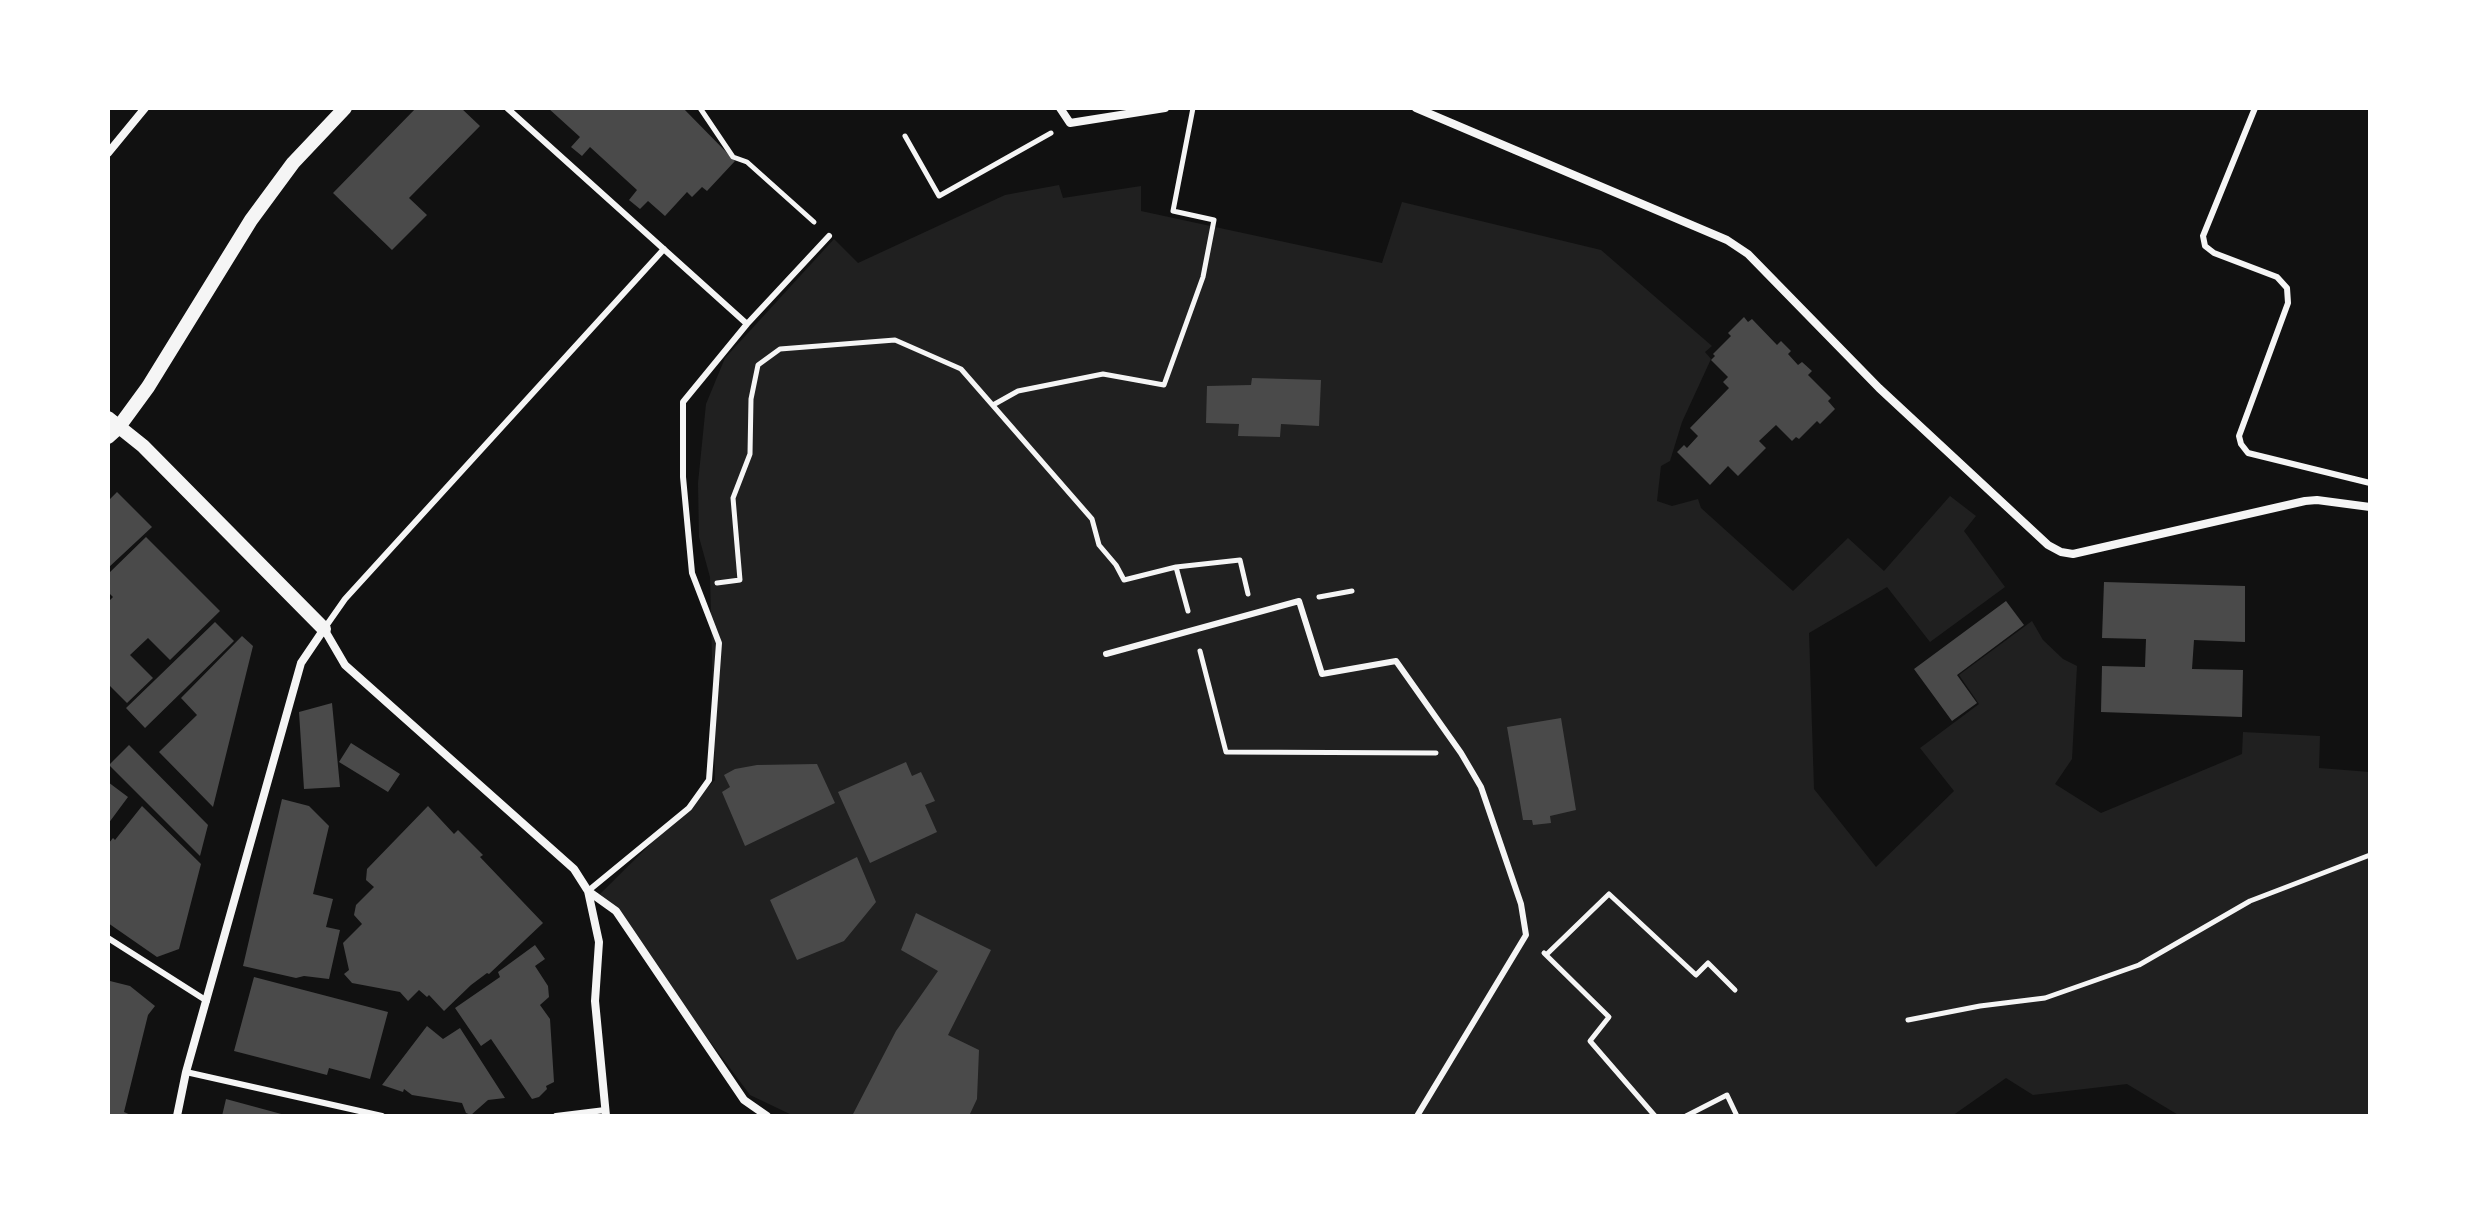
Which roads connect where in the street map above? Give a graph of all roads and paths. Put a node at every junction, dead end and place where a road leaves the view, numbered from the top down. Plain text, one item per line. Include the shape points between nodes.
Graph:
1 (145, 108) edge
2 (345, 108) edge
3 (507, 108) edge
4 (700, 108) edge
5 (1060, 108) edge
6 (1165, 108) edge
7 (1193, 108) edge
8 (1416, 108) edge
9 (2255, 108) edge
10 (1070, 123) junction
11 (905, 136) dead end
12 (108, 153) edge
13 (829, 236) joint
14 (664, 249) junction
15 (747, 324) junction
16 (993, 405) junction
17 (111, 428) edge
18 (2370, 483) edge
19 (2370, 507) edge
20 (1176, 567) junction
21 (697, 586) junction
22 (1352, 591) dead end
23 (1299, 601) junction
24 (1252, 614) junction
25 (324, 629) junction
26 (1194, 630) junction
27 (1106, 654) dead end
28 (1461, 753) junction
29 (2370, 855) edge
30 (588, 891) junction
31 (1526, 935) junction
32 (108, 938) edge
33 (1546, 955) junction
34 (1735, 990) dead end
35 (207, 1001) junction
36 (1908, 1020) dead end
37 (186, 1072) junction
38 (606, 1113) edge
39 (177, 1116) edge
40 (382, 1116) edge
41 (556, 1116) edge
42 (767, 1116) edge
43 (1417, 1116) edge
44 (1655, 1116) edge
45 (1686, 1116) edge
46 (1737, 1116) edge

1 - 12 street
2 - 17 street via 293,163 251,220 148,387
3 - 14 lane
4 - 13 path via 733,157 747,162
5 - 10 street
6 - 10 street
7 - 16 path via 1173,211 1214,220 1203,277 1164,385 1103,374 1018,391
8 - 19 street via 1727,240 1748,254 1879,388 2061,552 2073,554 2305,501
9 - 18 lane via 2203,236 2214,253 2277,277 2287,288 2288,303 2239,436 2248,453
10 - 11 path via 939,196
13 - 15 lane
14 - 15 lane
14 - 25 lane via 345,599
15 - 21 lane via 683,402 683,477
16 - 20 path via 1092,519 1099,545 1124,580
16 - 21 path via 961,369 895,340 780,349 758,365 750,454 733,498 740,580
17 - 25 street via 143,446
20 - 24 path via 1240,560
20 - 26 path
21 - 30 lane via 719,643 709,780 689,808
22 - 23 path
23 - 24 lane
23 - 28 lane via 1322,674 1396,661
24 - 26 lane
25 - 30 street via 345,665 574,869
25 - 35 street via 301,663
26 - 27 lane
26 - 28 path via 1226,752
28 - 31 lane via 1481,787 1521,904
29 - 36 path via 2250,901 2126,969 2045,998
30 - 38 street via 599,942 595,1001
30 - 42 street via 616,911 744,1100
31 - 33 path
31 - 43 lane
32 - 35 lane
33 - 34 path via 1609,894 1696,975 1708,963
33 - 44 path via 1609,1017 1590,1041
35 - 37 street
37 - 39 street
37 - 40 lane
38 - 41 lane
45 - 46 path via 1727,1095

